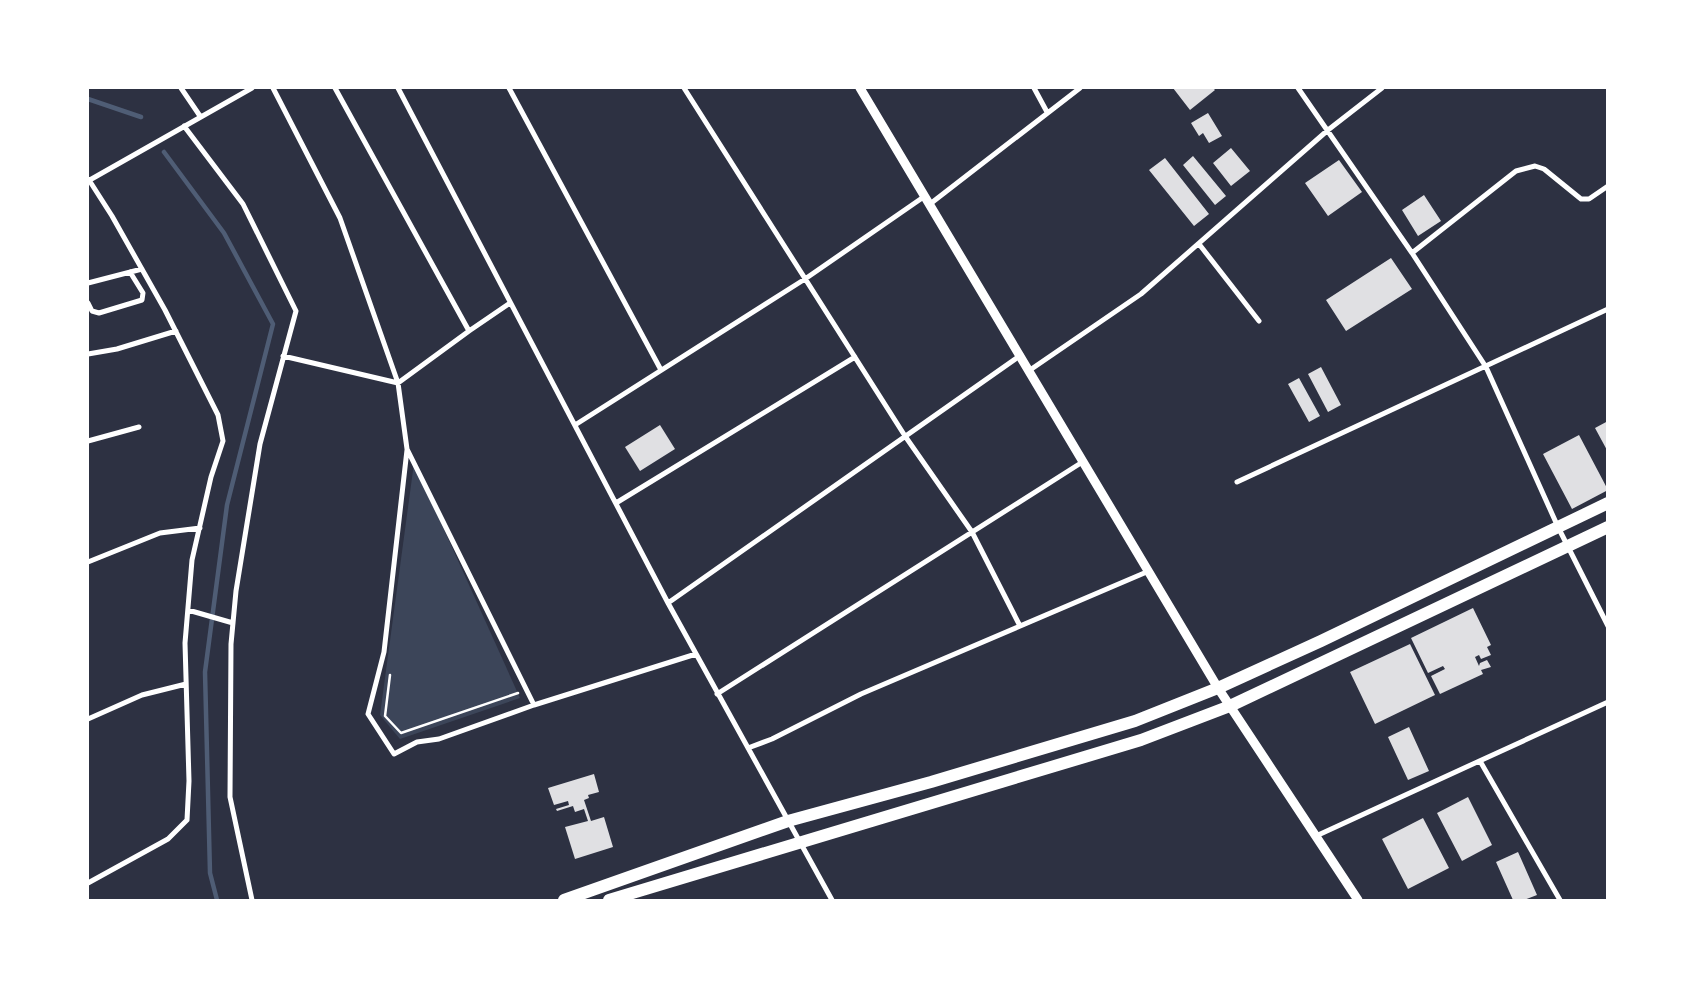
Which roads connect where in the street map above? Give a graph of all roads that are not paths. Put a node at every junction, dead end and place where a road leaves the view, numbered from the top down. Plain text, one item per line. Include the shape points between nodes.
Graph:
1 (181, 88) edge
2 (252, 88) edge
3 (273, 88) edge
4 (335, 88) edge
5 (398, 88) edge
6 (509, 88) edge
7 (684, 88) edge
8 (860, 88) edge
9 (1034, 88) edge
10 (1080, 88) edge
11 (1298, 88) edge
12 (1382, 88) edge
13 (1047, 112) junction
14 (200, 116) junction
15 (184, 126) junction
16 (1328, 130) junction
17 (88, 181) edge
18 (1608, 186) edge
19 (928, 200) junction
20 (1199, 244) junction
21 (1412, 253) junction
22 (142, 269) junction
23 (130, 272) junction
24 (805, 279) junction
25 (88, 283) edge
26 (88, 303) edge
27 (510, 303) junction
28 (1608, 309) edge
29 (1259, 321) dead end
30 (469, 331) junction
31 (176, 332) junction
32 (88, 354) edge
33 (1021, 355) junction
34 (284, 356) junction
35 (855, 358) junction
36 (1486, 367) junction
37 (661, 370) junction
38 (1030, 370) junction
39 (398, 383) junction
40 (575, 425) junction
41 (139, 427) dead end
42 (905, 436) junction
43 (88, 441) edge
44 (407, 449) junction
45 (1085, 461) junction
46 (1237, 482) dead end
47 (616, 503) junction
48 (1608, 503) edge
49 (1558, 527) junction
50 (1608, 527) edge
51 (200, 528) junction
52 (972, 532) junction
53 (1568, 547) junction
54 (88, 562) edge
55 (1149, 570) junction
56 (668, 604) junction
57 (188, 610) junction
58 (233, 623) junction
59 (1020, 626) junction
60 (1608, 626) edge
61 (696, 654) junction
62 (186, 684) junction
63 (1218, 688) junction
64 (718, 694) junction
65 (1608, 702) edge
66 (534, 705) junction
67 (1230, 706) junction
68 (88, 719) edge
69 (748, 748) junction
70 (1480, 761) junction
71 (788, 821) junction
72 (1316, 836) junction
73 (799, 842) junction
74 (88, 883) edge
75 (252, 900) edge
76 (564, 900) edge
77 (610, 900) edge
78 (832, 900) edge
79 (1358, 900) edge
80 (1560, 900) edge

1 - 14 street
2 - 14 street
3 - 39 street via 340,218
4 - 30 street
5 - 27 street
6 - 37 street
7 - 24 street
8 - 19 street
9 - 13 street
10 - 13 street
11 - 16 street
12 - 16 street
13 - 19 street
14 - 15 street
15 - 17 street
15 - 34 street via 243,204 296,311
16 - 20 street
16 - 21 street
17 - 22 street
18 - 21 street via 1589,200 1581,199 1544,169 1535,166 1516,171
19 - 24 street
19 - 33 street
20 - 29 street
20 - 38 street via 1141,294
21 - 36 street
22 - 23 street
22 - 31 street
23 - 25 street
23 - 26 street via 143,293 142,300 99,313 92,311
24 - 35 street
24 - 37 street
27 - 30 street
27 - 40 street
28 - 36 street
30 - 39 street
31 - 32 street
31 - 51 street via 218,415 223,441
33 - 38 street
33 - 42 street
34 - 39 street
34 - 58 street via 260,444
35 - 42 street
35 - 47 street
36 - 46 street
36 - 49 street
37 - 40 street
38 - 45 street
39 - 44 street
40 - 47 street
41 - 43 street
42 - 52 street
42 - 56 street
44 - 66 street
44 - 66 street via 384,652 368,714 394,754 417,742 439,739
45 - 52 street
45 - 55 street
47 - 56 street
48 - 49 main road
49 - 53 street
49 - 63 main road via 1321,642
50 - 53 main road
51 - 54 street via 160,534
51 - 57 street via 192,560
52 - 59 street
52 - 64 street
53 - 60 street
53 - 67 main road
55 - 59 street
55 - 63 street
56 - 61 street
57 - 58 street
57 - 62 street
58 - 75 street via 230,797
59 - 69 street via 861,694
61 - 64 street
61 - 66 street
62 - 68 street via 142,695
62 - 74 street via 187,820 168,839
63 - 67 street
63 - 71 main road via 1135,721
64 - 69 street
65 - 70 street
67 - 72 street
67 - 73 main road via 1141,740
69 - 71 street
70 - 72 street
70 - 80 street
71 - 73 street
71 - 76 main road
72 - 79 street
73 - 77 main road
73 - 78 street

